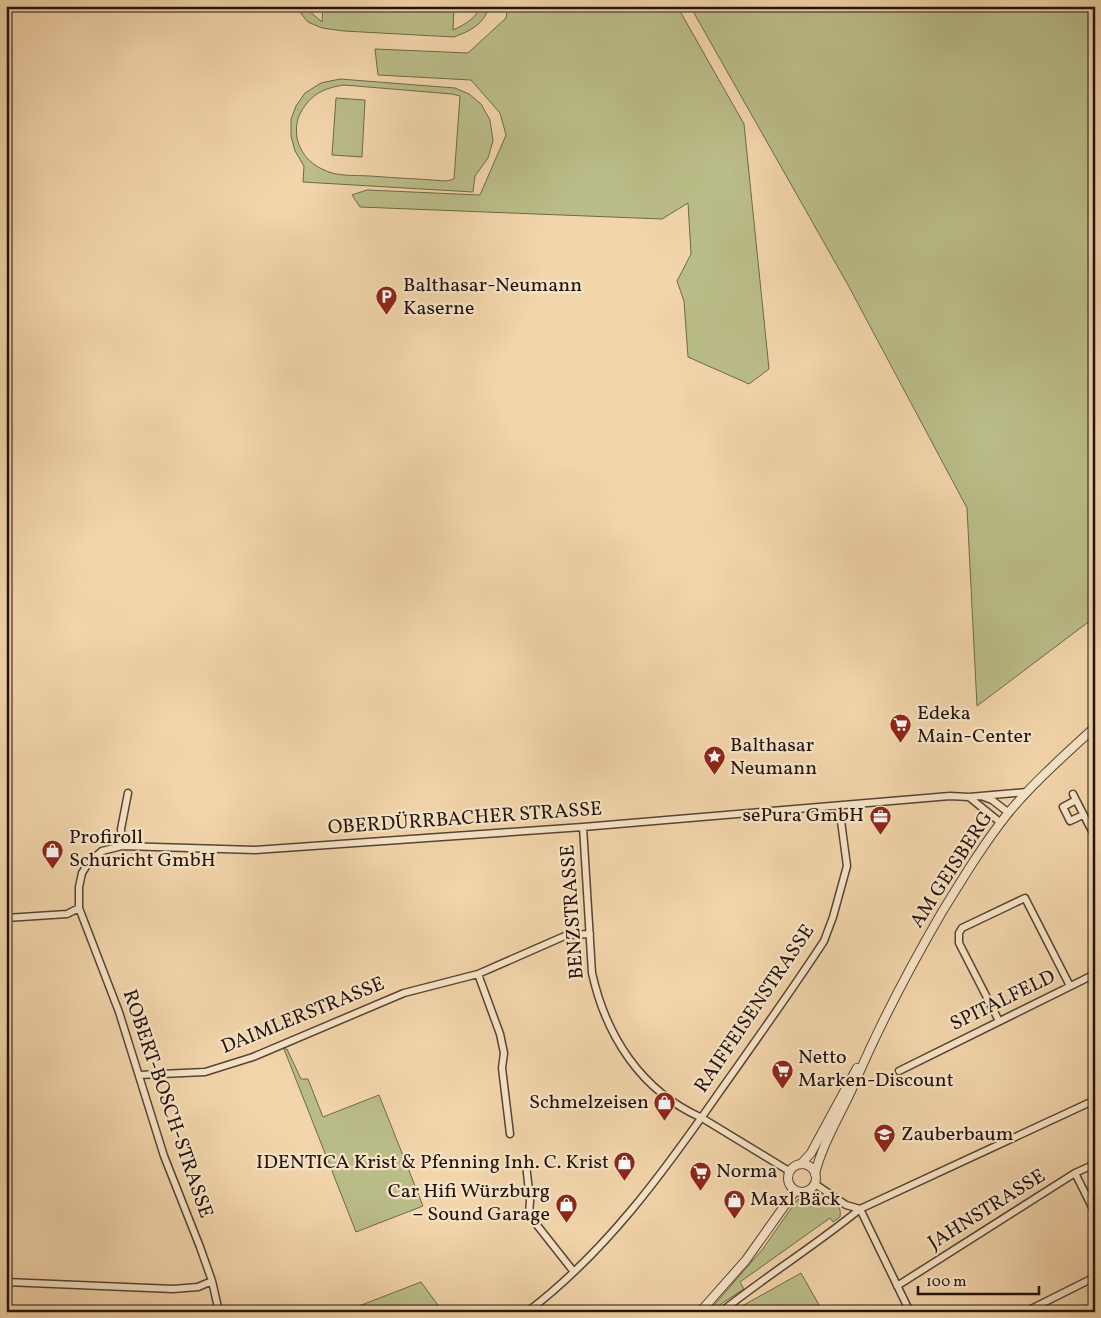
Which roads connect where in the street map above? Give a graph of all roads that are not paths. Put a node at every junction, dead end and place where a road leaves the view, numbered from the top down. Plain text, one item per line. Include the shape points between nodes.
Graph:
1 (1095, 727) edge
2 (1027, 792) junction
3 (128, 794) dead end
4 (980, 796) junction
5 (969, 797) junction
6 (840, 806) junction
7 (1009, 813) junction
8 (1083, 815) junction
9 (1001, 823) junction
10 (583, 828) junction
11 (1095, 837) edge
12 (122, 846) junction
13 (79, 908) junction
14 (6, 918) edge
15 (590, 934) junction
16 (478, 974) junction
17 (1095, 974) edge
18 (1070, 986) junction
19 (999, 1021) junction
20 (866, 1054) junction
21 (898, 1071) dead end
22 (139, 1075) junction
23 (1095, 1100) edge
24 (702, 1118) junction
25 (510, 1134) dead end
26 (526, 1164) dead end
27 (801, 1164) junction
28 (1095, 1164) edge
29 (789, 1171) junction
30 (1075, 1173) junction
31 (815, 1174) junction
32 (815, 1184) junction
33 (795, 1191) junction
34 (860, 1209) junction
35 (1095, 1213) edge
36 (574, 1272) junction
37 (1095, 1277) edge
38 (6, 1282) edge
39 (212, 1282) junction
40 (897, 1286) junction
41 (219, 1312) edge
42 (527, 1312) edge
43 (700, 1312) edge
44 (721, 1312) edge
45 (910, 1312) edge
46 (1025, 1312) edge

1 - 2 street, AM GEISBERG
2 - 4 street, OBERDÜRRBACHER STRASSE
2 - 7 street, AM GEISBERG
3 - 12 street via 121,829
4 - 5 street, OBERDÜRRBACHER STRASSE
4 - 7 street via 992,800
5 - 6 street, OBERDÜRRBACHER STRASSE
5 - 9 street
6 - 10 street, OBERDÜRRBACHER STRASSE
6 - 24 street, RAIFFEISENSTRASSE via 847,866 824,941
7 - 9 street, AM GEISBERG
8 - 8 street via 1074,797 1062,807 1070,821
8 - 11 street
9 - 20 street, AM GEISBERG via 963,878 916,957
10 - 12 street, OBERDÜRRBACHER STRASSE via 255,850
10 - 15 street, BENZSTRASSE
12 - 13 street, OBERDÜRRBACHER STRASSE via 102,851 89,862 82,873
13 - 14 street via 67,914
13 - 22 street, ROBERT-BOSCH-STRASSE
15 - 16 street, DAIMLERSTRASSE via 567,935
15 - 24 street, BENZSTRASSE via 592,973 614,1036 642,1075 688,1112
16 - 22 street, DAIMLERSTRASSE via 404,993 252,1057 205,1072
16 - 25 street via 504,1053 502,1068
17 - 18 street, SPITALFELD
18 - 19 street, SPITALFELD
18 - 19 street via 1025,898 962,928 959,943
19 - 21 street, SPITALFELD
20 - 27 street, AM GEISBERG via 811,1153
20 - 31 street, AM GEISBERG via 819,1158
22 - 39 street, ROBERT-BOSCH-STRASSE via 164,1156
23 - 34 street
24 - 29 street, BENZSTRASSE
24 - 36 street, RAIFFEISENSTRASSE via 653,1184
26 - 36 street via 529,1215
27 - 29 street
27 - 31 street via 809,1166
28 - 30 street, JAHNSTRASSE
29 - 33 street via 788,1183
30 - 35 street
30 - 40 street, JAHNSTRASSE
31 - 32 street
32 - 33 street via 807,1191
32 - 34 street via 846,1205
33 - 43 street via 746,1260
34 - 40 street
34 - 44 street
36 - 42 street, RAIFFEISENSTRASSE
37 - 46 street
38 - 39 street via 173,1289
39 - 41 street, ROBERT-BOSCH-STRASSE
40 - 45 street

